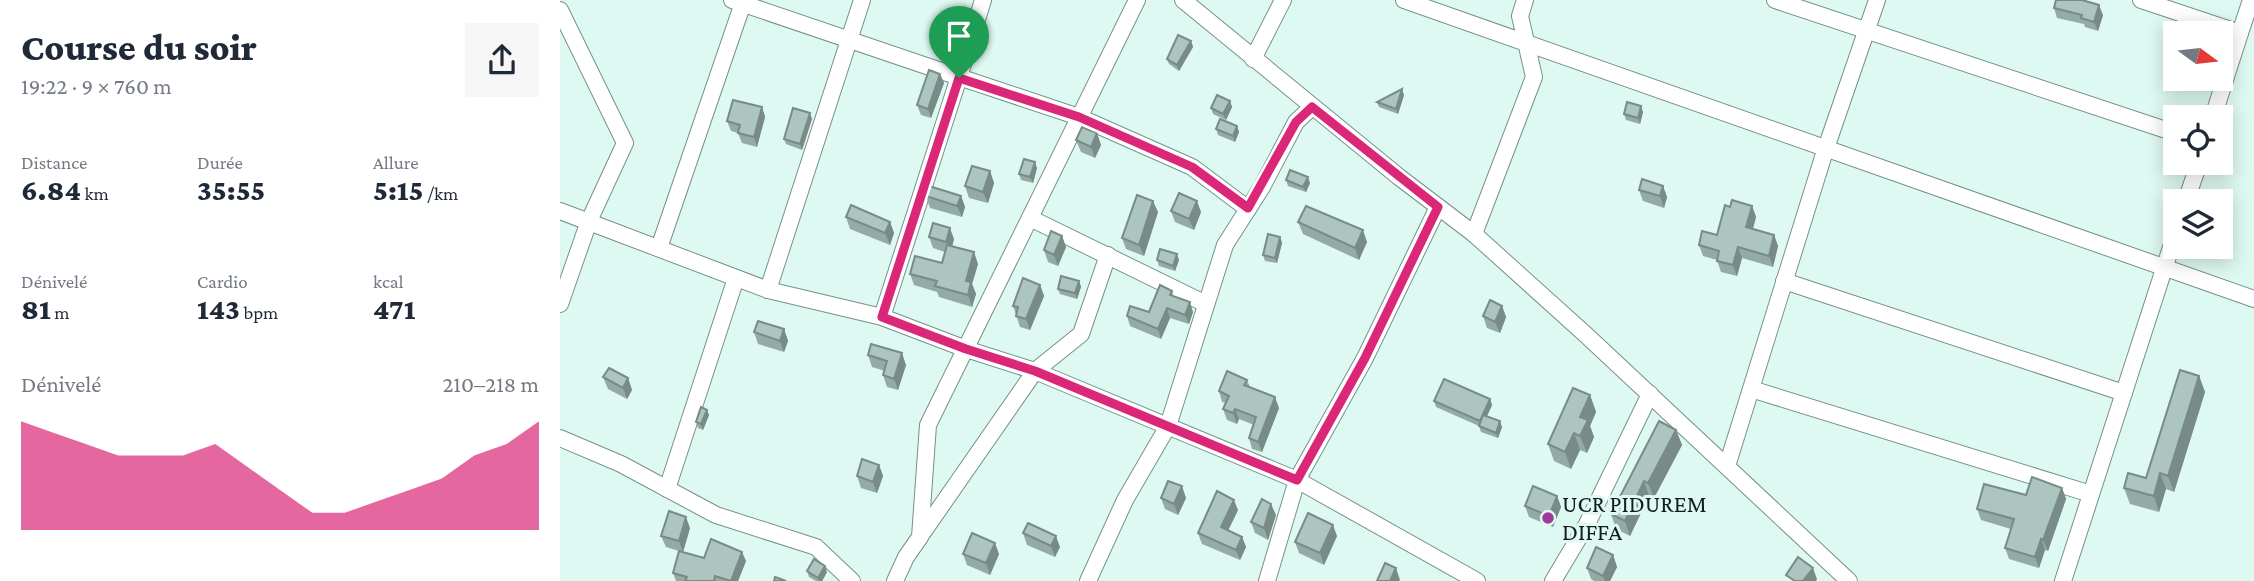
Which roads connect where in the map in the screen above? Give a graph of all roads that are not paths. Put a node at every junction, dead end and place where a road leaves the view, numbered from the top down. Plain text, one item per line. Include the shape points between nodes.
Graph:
1 (862, 0) edge
2 (983, 0) edge
3 (1137, 0) edge
4 (1183, 0) edge
5 (1283, 0) edge
6 (1404, 0) edge
7 (1525, 0) edge
8 (1775, 0) edge
9 (1877, 0) edge
10 (2141, 0) edge
11 (2251, 0) edge
12 (740, 1) edge
13 (560, 10) edge
14 (1867, 30) junction
15 (2241, 33) junction
16 (848, 40) junction
17 (1527, 44) junction
18 (1253, 59) junction
19 (959, 78) junction
20 (2217, 105) edge
21 (1312, 107) junction
22 (1079, 117) junction
23 (2163, 129) edge
24 (1826, 149) junction
25 (1438, 207) junction
26 (1248, 208) junction
27 (560, 211) edge
28 (1030, 218) junction
29 (589, 221) junction
30 (1474, 234) junction
31 (659, 248) junction
32 (1108, 254) junction
33 (2168, 259) edge
34 (2165, 268) junction
35 (736, 278) junction
36 (1784, 281) junction
37 (768, 290) junction
38 (2254, 299) edge
39 (560, 304) edge
40 (1206, 304) junction
41 (882, 317) junction
42 (966, 349) junction
43 (1035, 371) junction
44 (1751, 389) junction
45 (2124, 393) junction
46 (1650, 394) junction
47 (1168, 426) junction
48 (560, 438) edge
49 (1727, 466) junction
50 (1297, 480) junction
51 (667, 489) junction
52 (2091, 494) junction
53 (920, 537) junction
54 (897, 580) edge
55 (852, 581) edge
56 (1088, 581) edge
57 (1267, 581) edge
58 (1477, 581) edge
59 (1553, 581) edge
60 (1849, 581) edge
61 (2063, 581) edge

1 - 16 street
2 - 19 street
3 - 22 street
4 - 18 street
5 - 18 street
6 - 17 street
7 - 17 street via 1520,16
8 - 14 street
9 - 14 street
10 - 15 street
11 - 15 street
12 - 16 street
12 - 31 street
13 - 29 street via 625,143
14 - 23 street
14 - 24 street
15 - 20 street
16 - 19 street
16 - 37 street
17 - 24 street
17 - 30 street via 1534,77
18 - 21 street
19 - 22 street
19 - 41 street
21 - 25 street
21 - 26 street via 1296,122
22 - 26 street via 1192,167
22 - 28 street
24 - 34 street
24 - 36 street
25 - 30 street
25 - 50 street via 1365,358
26 - 40 street via 1225,245
27 - 29 street
28 - 32 street
28 - 42 street
29 - 31 street
29 - 39 street
30 - 46 street
31 - 35 street
32 - 40 street
32 - 43 street via 1081,334
33 - 34 street
34 - 38 street
34 - 45 street
35 - 37 street
35 - 51 street
36 - 44 street
36 - 45 street
37 - 41 street
40 - 47 street
41 - 42 street
42 - 43 street
42 - 53 street via 928,425
43 - 47 street
43 - 53 street
44 - 49 street
44 - 52 street
45 - 52 street
46 - 49 street
46 - 59 street via 1587,524
47 - 50 street
47 - 56 street via 1125,500
48 - 51 street
49 - 60 street
50 - 57 street
50 - 58 street
51 - 55 street via 716,515 816,547
52 - 61 street
53 - 54 street

